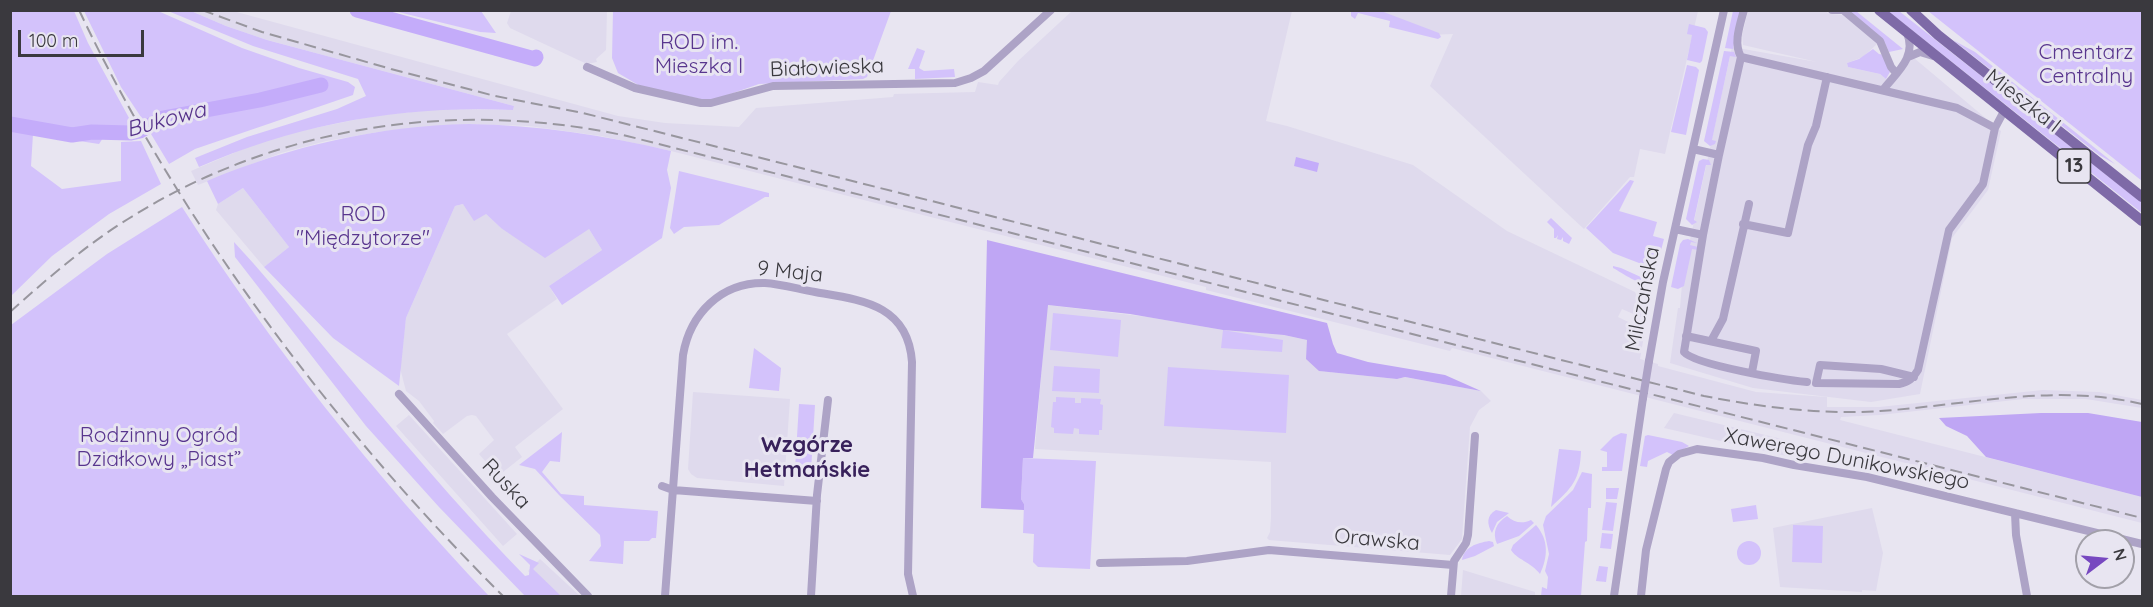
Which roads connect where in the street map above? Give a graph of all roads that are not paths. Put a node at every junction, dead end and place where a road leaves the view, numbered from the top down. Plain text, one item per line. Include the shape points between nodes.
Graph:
1 (1051, 10) edge
2 (1724, 10) edge
3 (1744, 10) edge
4 (1832, 10) edge
5 (1843, 10) edge
6 (1879, 10) edge
7 (1911, 10) edge
8 (1906, 33) junction
9 (1741, 57) junction
10 (1908, 57) junction
11 (1937, 57) junction
12 (587, 67) dead end
13 (1896, 73) junction
14 (1827, 76) junction
15 (1883, 90) junction
16 (2004, 111) junction
17 (1995, 128) junction
18 (1693, 149) junction
19 (1719, 155) junction
20 (2142, 197) edge
21 (1749, 204) dead end
22 (2142, 221) edge
23 (1743, 224) junction
24 (1675, 229) junction
25 (1703, 235) junction
26 (1686, 336) junction
27 (1712, 341) junction
28 (1752, 372) junction
29 (1914, 376) junction
30 (1807, 382) dead end
31 (399, 394) dead end
32 (828, 400) dead end
33 (1475, 436) dead end
34 (662, 486) dead end
35 (673, 490) junction
36 (817, 501) junction
37 (2015, 513) junction
38 (2142, 544) edge
39 (1100, 563) dead end
40 (1453, 565) junction
41 (1614, 596) edge
42 (588, 597) edge
43 (665, 597) edge
44 (811, 597) edge
45 (913, 597) edge
46 (1451, 597) edge
47 (1641, 597) edge
48 (2026, 597) edge

1 - 12 street, Białowieska via 984,71 955,83 773,87 701,103 647,92
2 - 18 street, Milczańska
3 - 9 street via 1737,37
4 - 5 street
5 - 13 street via 1880,41
6 - 8 main road, Mieszka I / 13
7 - 20 main road, Mieszka I / 13
8 - 10 street via 1911,45
8 - 11 main road, Mieszka I / 13
9 - 14 street
9 - 19 street
10 - 11 street via 1920,52
10 - 13 street
11 - 16 main road, Mieszka I / 13
13 - 15 street
14 - 15 street
14 - 23 street via 1788,233
15 - 17 street via 1957,108
16 - 17 street
16 - 22 main road, Mieszka I / 13
17 - 29 street via 1983,184 1949,230
18 - 19 street
18 - 24 street, Milczańska
19 - 25 street
21 - 23 street
23 - 27 street via 1723,319
24 - 25 street
24 - 41 street, Milczańska, bridge via 1649,361
25 - 26 street
26 - 27 street
26 - 28 street via 1683,352 1690,357
27 - 28 street via 1756,351
28 - 30 street
29 - 29 street via 1899,384 1816,383 1820,365 1881,369
31 - 42 street, Ruska
32 - 36 street
33 - 40 street via 1468,535
34 - 35 street
35 - 36 street
35 - 43 street, 9 Maja
35 - 45 street, 9 Maja via 685,344 694,323 709,304 733,288 766,283 873,304 898,323 911,356 908,574
36 - 44 street
37 - 38 street, Xawerego Dunikowskiego
37 - 47 street, Xawerego Dunikowskiego via 1867,477 1697,449 1679,454 1666,469 1646,549
37 - 48 street
39 - 40 street, Orawska via 1187,561 1260,550
40 - 46 street

